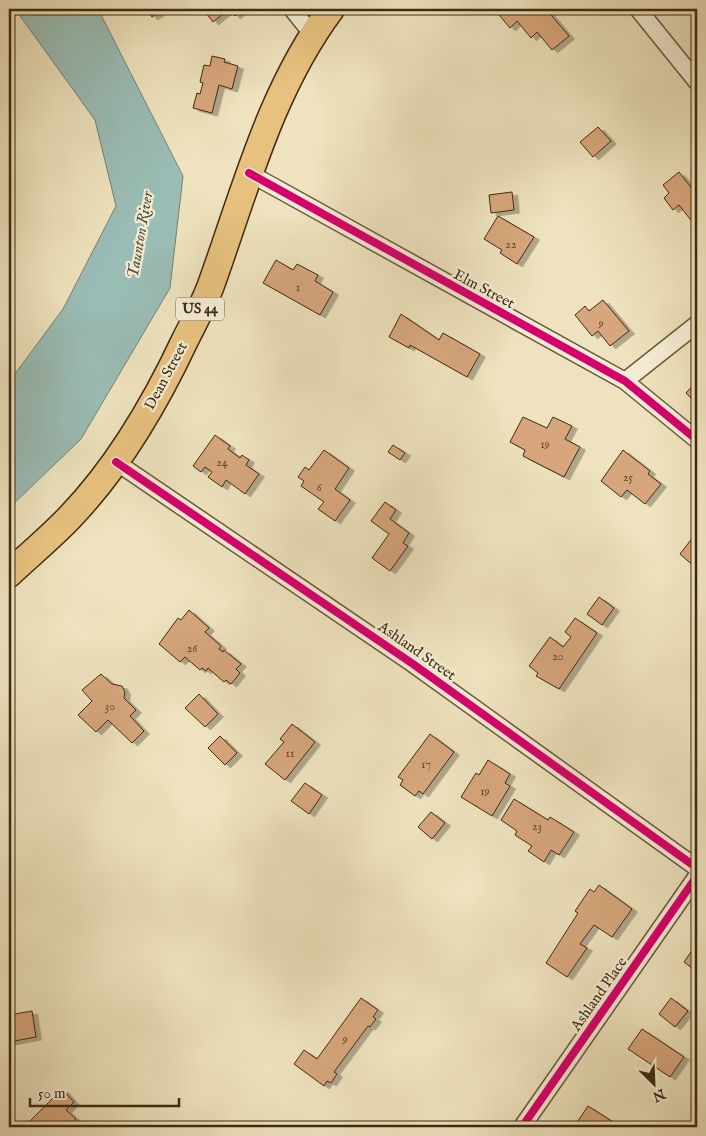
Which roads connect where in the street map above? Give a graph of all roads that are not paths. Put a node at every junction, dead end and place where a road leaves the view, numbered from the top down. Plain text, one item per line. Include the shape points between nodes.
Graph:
1 (292, 9) edge
2 (331, 9) edge
3 (638, 9) edge
4 (313, 35) junction
5 (697, 82) edge
6 (249, 173) junction
7 (697, 324) edge
8 (625, 381) junction
9 (697, 440) edge
10 (116, 462) junction
11 (9, 574) edge
12 (697, 868) edge
13 (697, 876) edge
14 (522, 1127) edge

1 - 4 street
2 - 4 highway, Dean Street / US 44
3 - 5 street
4 - 6 highway, Dean Street / US 44 via 284,88
6 - 8 street, Elm Street
6 - 10 highway, Dean Street / US 44 via 210,288 158,393
7 - 8 street
8 - 9 street, Elm Street
10 - 11 highway, Dean Street / US 44 via 70,517
10 - 12 street, Ashland Street via 413,664
13 - 14 street, Ashland Place

